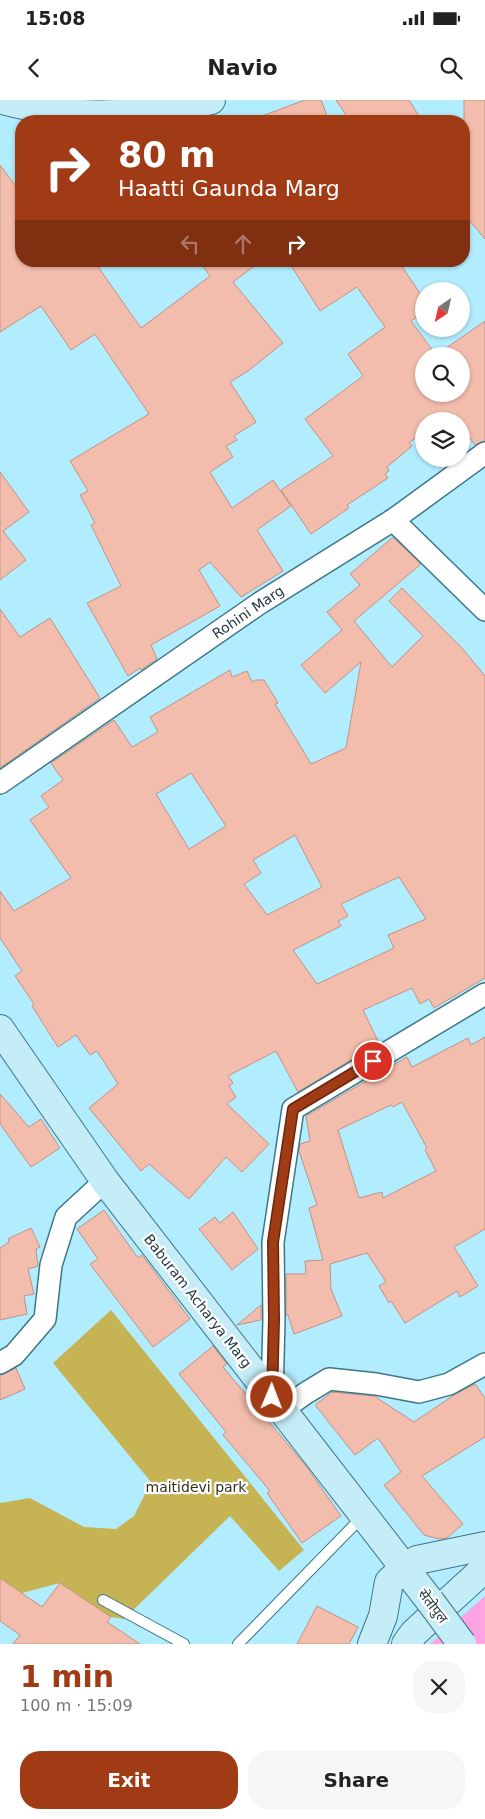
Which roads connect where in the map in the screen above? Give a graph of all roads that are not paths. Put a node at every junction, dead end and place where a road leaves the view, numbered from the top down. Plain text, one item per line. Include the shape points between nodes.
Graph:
1 (3, 100) edge
2 (211, 100) edge
3 (485, 453) edge
4 (393, 520) junction
5 (485, 610) edge
6 (0, 783) edge
7 (485, 994) edge
8 (0, 1030) edge
9 (105, 1181) junction
10 (0, 1363) edge
11 (485, 1364) edge
12 (277, 1404) junction
13 (363, 1516) junction
14 (485, 1546) edge
15 (404, 1568) junction
16 (485, 1568) edge
17 (103, 1600) dead end
18 (184, 1644) edge
19 (238, 1644) edge
20 (372, 1644) edge
21 (406, 1644) edge
22 (462, 1644) edge

1 - 2 main road via 50,111 108,115 157,111
3 - 4 street, Rohini Marg
4 - 5 street
4 - 6 street, Rohini Marg via 260,603
7 - 12 street via 293,1109 273,1242
8 - 9 main road, Baburam Acharya Marg
9 - 10 street via 66,1217 51,1265 45,1319 14,1355
9 - 12 main road, Baburam Acharya Marg
11 - 12 street via 449,1384 419,1392 329,1379 306,1393
12 - 13 main road, Baburam Acharya Marg
13 - 15 main road, Baburam Acharya Marg
13 - 19 lane
14 - 15 main road via 418,1560
15 - 20 main road via 389,1582 383,1616
15 - 22 main road, सेतोपुल, bridge
16 - 21 main road
17 - 18 lane

